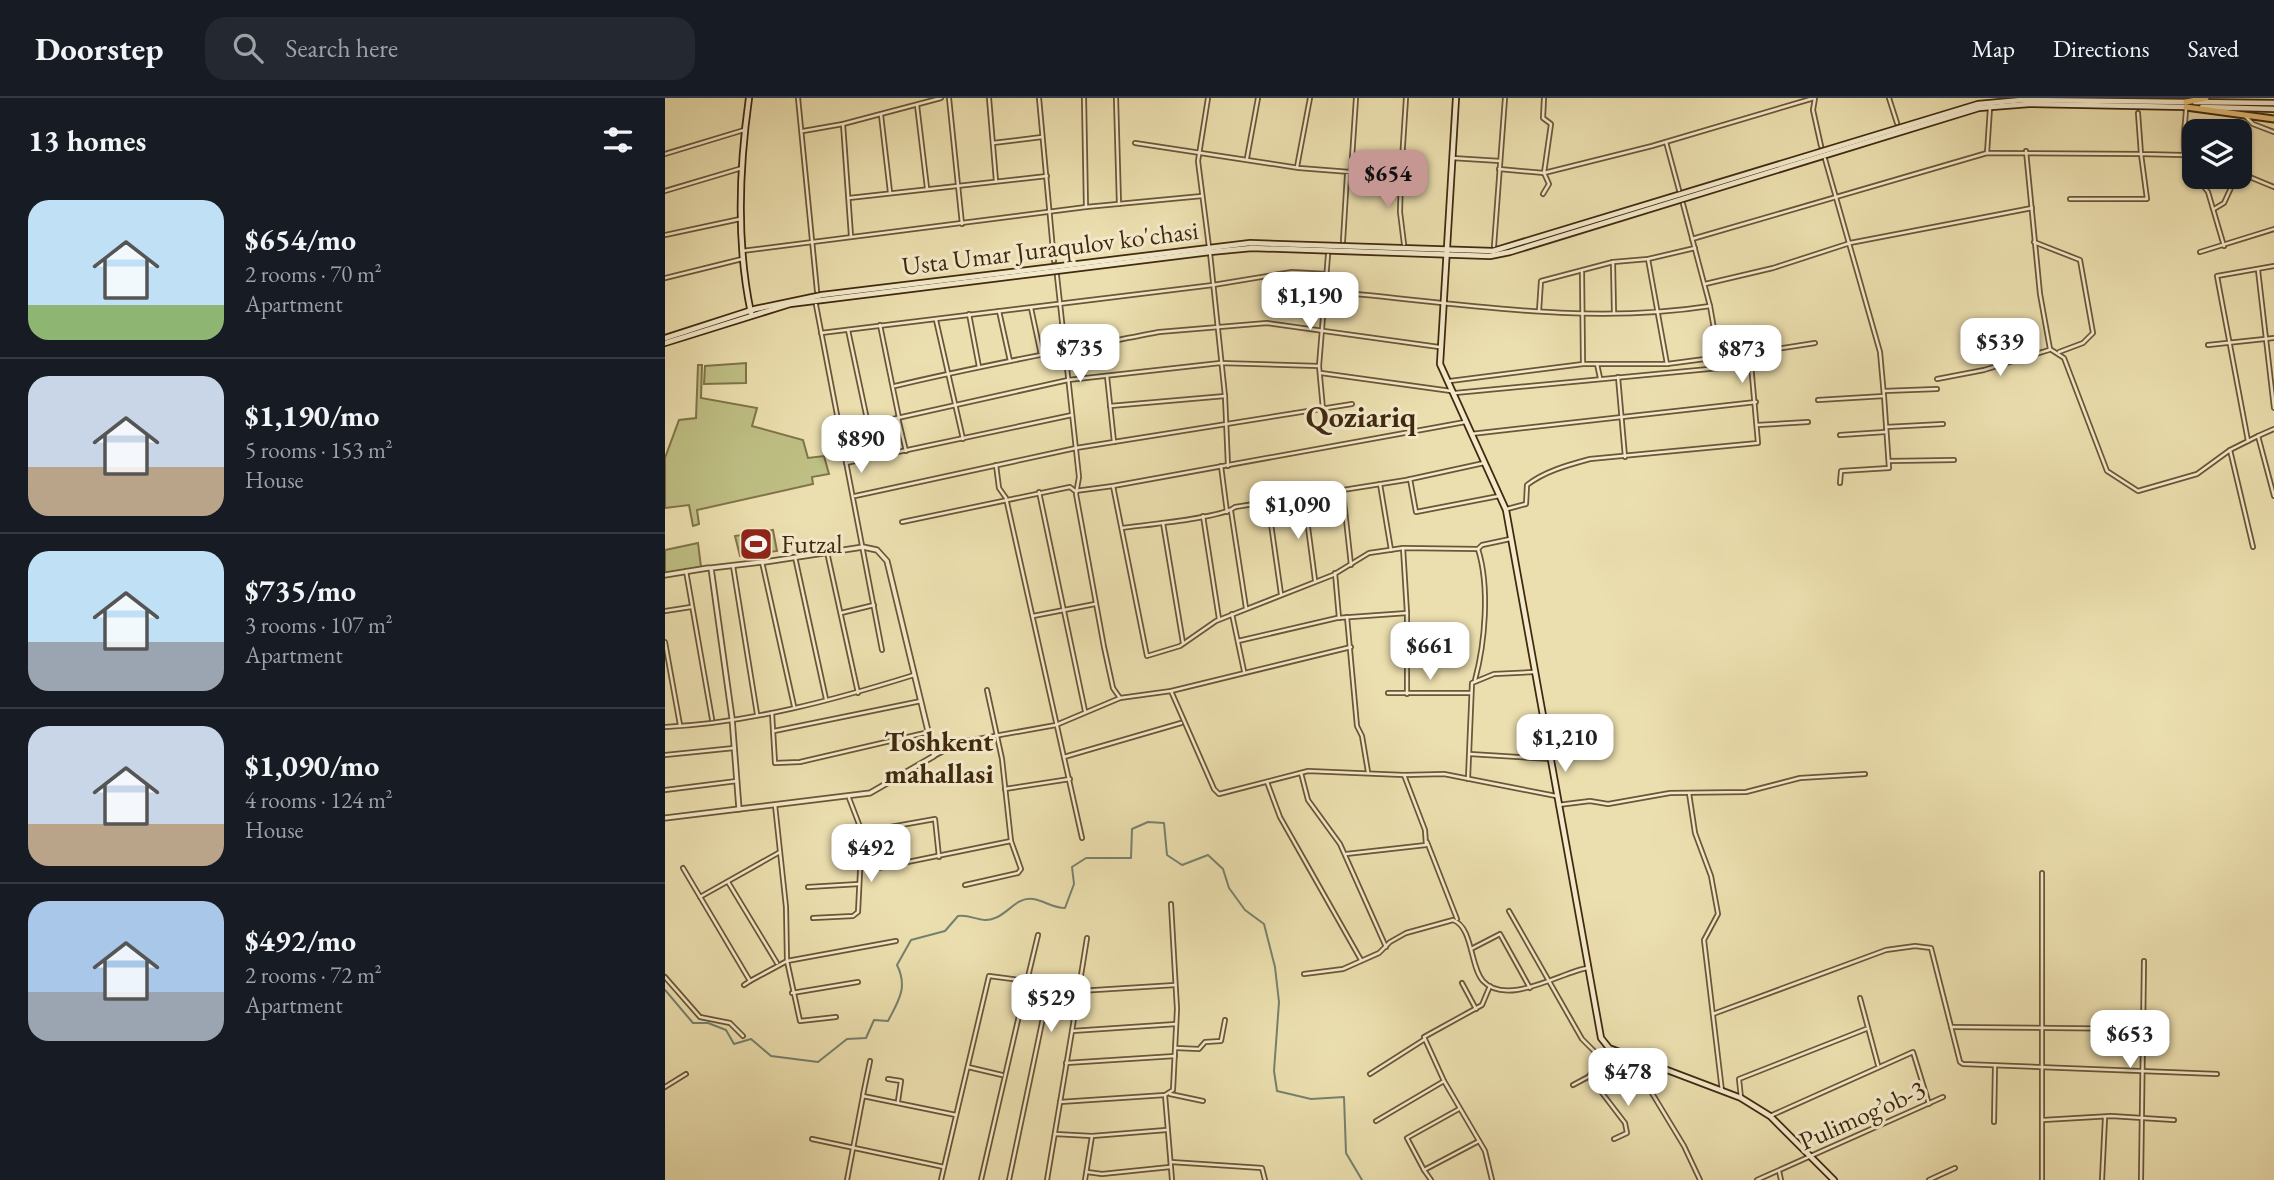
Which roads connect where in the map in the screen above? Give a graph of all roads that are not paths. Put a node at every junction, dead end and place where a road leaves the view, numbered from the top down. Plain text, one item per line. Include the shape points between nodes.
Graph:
1 (749, 98) edge
2 (798, 98) edge
3 (908, 98) edge
4 (941, 98) edge
5 (949, 98) edge
6 (989, 98) edge
7 (1039, 98) edge
8 (1084, 98) edge
9 (1116, 98) edge
10 (1208, 98) edge
11 (1258, 98) edge
12 (1310, 98) edge
13 (1356, 98) edge
14 (1405, 98) edge
15 (1456, 98) edge
16 (1504, 98) edge
17 (1544, 98) edge
18 (1814, 98) edge
19 (1889, 98) edge
20 (2206, 98) edge
21 (1990, 102) edge
22 (2177, 102) edge
23 (2274, 103) edge
24 (911, 105) junction
25 (916, 105) junction
26 (2186, 105) junction
27 (2274, 108) edge
28 (2138, 113) dead end
29 (881, 115) junction
30 (2245, 116) junction
31 (2185, 119) edge
32 (2274, 119) edge
33 (1897, 123) dead end
34 (843, 124) junction
35 (744, 130) junction
36 (803, 131) junction
37 (2274, 132) edge
38 (1043, 137) junction
39 (1666, 142) junction
40 (993, 143) junction
41 (1135, 143) dead end
42 (1821, 146) dead end
43 (2026, 151) junction
44 (1987, 152) junction
45 (665, 154) edge
46 (1199, 154) junction
47 (2141, 154) junction
48 (2182, 155) edge
49 (1247, 158) junction
50 (1452, 158) junction
51 (1825, 159) dead end
52 (1500, 161) junction
53 (743, 168) junction
54 (1297, 168) junction
55 (1499, 169) junction
56 (1349, 173) junction
57 (1544, 173) junction
58 (1047, 176) junction
59 (1401, 176) junction
60 (2252, 178) edge
61 (996, 180) junction
62 (957, 186) junction
63 (2274, 187) edge
64 (927, 188) junction
65 (2206, 189) edge
66 (2230, 189) edge
67 (1679, 190) dead end
68 (665, 191) edge
69 (891, 193) junction
70 (1543, 194) dead end
71 (1202, 196) junction
72 (849, 198) junction
73 (1838, 198) junction
74 (2070, 199) dead end
75 (1119, 204) junction
76 (1683, 204) dead end
77 (1086, 207) junction
78 (2032, 208) junction
79 (2214, 209) junction
80 (1051, 212) junction
81 (741, 219) junction
82 (962, 224) junction
83 (2274, 229) edge
84 (665, 235) edge
85 (851, 237) junction
86 (1692, 239) junction
87 (1343, 241) dead end
88 (2034, 242) junction
89 (812, 243) junction
90 (1850, 243) junction
91 (1404, 244) dead end
92 (1494, 246) dead end
93 (2224, 246) junction
94 (1695, 248) junction
95 (1209, 250) junction
96 (742, 251) junction
97 (1445, 252) junction
98 (2200, 252) dead end
99 (1328, 255) dead end
100 (742, 258) junction
101 (1648, 259) junction
102 (1054, 261) dead end
103 (1613, 262) junction
104 (2274, 266) edge
105 (2258, 270) junction
106 (1583, 272) junction
107 (1326, 274) junction
108 (1057, 276) dead end
109 (665, 278) edge
110 (1705, 284) junction
111 (1213, 285) junction
112 (817, 291) dead end
113 (1325, 291) junction
114 (1442, 302) junction
115 (1059, 304) junction
116 (816, 305) dead end
117 (1710, 306) junction
118 (1031, 308) junction
119 (999, 310) junction
120 (1539, 311) junction
121 (751, 313) junction
122 (969, 313) junction
123 (1614, 313) junction
124 (1584, 314) junction
125 (1657, 314) junction
126 (936, 320) junction
127 (880, 326) junction
128 (1217, 328) junction
129 (848, 330) junction
130 (1322, 330) junction
131 (821, 333) junction
132 (2274, 338) edge
133 (2265, 339) junction
134 (665, 340) edge
135 (1815, 342) dead end
136 (2228, 342) junction
137 (2208, 345) dead end
138 (1439, 347) junction
139 (1066, 349) junction
140 (2050, 349) junction
141 (2059, 352) junction
142 (1750, 353) junction
143 (1041, 355) junction
144 (1719, 357) junction
145 (1010, 361) junction
146 (1220, 363) junction
147 (1583, 364) junction
148 (1597, 364) junction
149 (1667, 364) junction
150 (1752, 365) junction
151 (1319, 366) junction
152 (979, 367) junction
153 (1321, 373) junction
154 (947, 374) junction
155 (1107, 376) junction
156 (1618, 377) junction
157 (1600, 378) junction
158 (1937, 379) dead end
159 (1068, 380) junction
160 (1447, 382) junction
161 (895, 387) junction
162 (1937, 389) dead end
163 (1451, 392) junction
164 (1884, 394) junction
165 (1225, 396) junction
166 (1818, 400) dead end
167 (1756, 402) junction
168 (1352, 404) dead end
169 (954, 405) junction
170 (1110, 406) junction
171 (2274, 408) edge
172 (1323, 409) junction
173 (1072, 415) junction
174 (1622, 417) junction
175 (899, 418) junction
176 (1465, 422) junction
177 (1808, 422) dead end
178 (868, 424) junction
179 (1943, 424) dead end
180 (1227, 425) junction
181 (1757, 425) junction
182 (1886, 426) junction
183 (2274, 429) edge
184 (839, 431) junction
185 (1886, 432) junction
186 (1471, 434) junction
187 (1840, 435) dead end
188 (2258, 436) junction
189 (963, 439) junction
190 (2248, 441) junction
191 (1114, 442) junction
192 (1076, 448) junction
193 (2230, 450) junction
194 (906, 451) junction
195 (1625, 457) junction
196 (1954, 460) dead end
197 (1889, 461) junction
198 (846, 463) junction
199 (1484, 463) junction
200 (996, 466) junction
201 (1221, 466) junction
202 (1228, 466) junction
203 (1410, 479) junction
204 (1840, 483) dead end
205 (1380, 484) junction
206 (1113, 486) junction
207 (1342, 490) junction
208 (1075, 491) junction
209 (1039, 492) junction
210 (855, 496) junction
211 (1499, 496) junction
212 (2274, 496) edge
213 (1304, 497) junction
214 (1006, 498) junction
215 (1268, 503) junction
216 (1506, 510) junction
217 (1229, 511) junction
218 (1203, 516) junction
219 (902, 522) dead end
220 (1163, 523) junction
221 (1122, 528) junction
222 (1511, 539) junction
223 (863, 547) junction
224 (2253, 547) dead end
225 (1403, 548) junction
226 (1478, 549) junction
227 (1391, 550) junction
228 (827, 552) junction
229 (795, 557) junction
230 (762, 562) junction
231 (1351, 565) junction
232 (733, 566) junction
233 (711, 568) junction
234 (686, 571) junction
235 (1335, 573) junction
236 (665, 575) edge
237 (1315, 582) junction
238 (1281, 594) junction
239 (1096, 603) junction
240 (874, 606) junction
241 (691, 607) junction
242 (1246, 608) junction
243 (1063, 610) junction
244 (665, 611) edge
245 (841, 613) junction
246 (1407, 613) junction
247 (1232, 614) junction
248 (1033, 616) junction
249 (1346, 617) junction
250 (1339, 618) junction
251 (1219, 620) junction
252 (1238, 641) junction
253 (665, 642) edge
254 (1183, 643) junction
255 (1351, 647) junction
256 (882, 650) dead end
257 (1244, 671) junction
258 (1534, 672) junction
259 (915, 675) junction
260 (1475, 680) junction
261 (987, 691) dead end
262 (1171, 691) junction
263 (857, 692) junction
264 (1388, 693) dead end
265 (1407, 694) junction
266 (1471, 694) junction
267 (1120, 698) junction
268 (826, 699) junction
269 (921, 701) junction
270 (794, 707) junction
271 (1085, 711) junction
272 (772, 713) junction
273 (758, 716) junction
274 (731, 718) junction
275 (712, 721) junction
276 (1183, 723) junction
277 (1056, 725) junction
278 (680, 726) junction
279 (665, 727) edge
280 (774, 731) junction
281 (929, 732) junction
282 (997, 737) junction
283 (734, 748) junction
284 (1470, 754) junction
285 (665, 755) edge
286 (934, 756) junction
287 (1063, 757) junction
288 (1550, 759) junction
289 (1368, 772) junction
290 (1301, 773) junction
291 (1865, 774) dead end
292 (1403, 775) junction
293 (1070, 779) junction
294 (1468, 779) junction
295 (737, 781) junction
296 (1267, 782) junction
297 (1005, 789) junction
298 (665, 790) edge
299 (1689, 793) junction
300 (1556, 796) junction
301 (849, 798) junction
302 (775, 805) junction
303 (1558, 805) junction
304 (739, 809) junction
305 (665, 818) edge
306 (862, 832) junction
307 (1083, 838) dead end
308 (1011, 841) junction
309 (1427, 842) junction
310 (780, 852) junction
311 (1346, 854) dead end
312 (939, 857) junction
313 (683, 868) dead end
314 (878, 868) dead end
315 (2042, 873) dead end
316 (728, 882) junction
317 (859, 884) junction
318 (965, 885) dead end
319 (808, 887) dead end
320 (700, 897) junction
321 (1171, 904) dead end
322 (1509, 911) dead end
323 (813, 918) dead end
324 (1457, 920) junction
325 (1038, 935) dead end
326 (1087, 938) dead end
327 (896, 941) dead end
328 (1386, 948) junction
329 (1470, 949) junction
330 (1361, 960) junction
331 (787, 961) junction
332 (2144, 961) dead end
333 (777, 963) junction
334 (1587, 968) junction
335 (1304, 974) dead end
336 (665, 977) edge
337 (750, 981) junction
338 (1027, 981) junction
339 (1549, 981) junction
340 (858, 982) dead end
341 (1462, 983) dead end
342 (744, 985) dead end
343 (1175, 985) junction
344 (1490, 986) junction
345 (1530, 988) junction
346 (1079, 991) junction
347 (792, 993) junction
348 (1860, 998) dead end
349 (1476, 1009) junction
350 (1713, 1014) junction
351 (836, 1017) dead end
352 (1224, 1020) dead end
353 (1176, 1024) junction
354 (2041, 1026) junction
355 (1951, 1027) junction
356 (1866, 1029) junction
357 (2143, 1029) junction
358 (1072, 1031) junction
359 (743, 1035) dead end
360 (1425, 1039) junction
361 (1176, 1048) junction
362 (1609, 1048) junction
363 (1175, 1056) junction
364 (1601, 1058) junction
365 (870, 1061) dead end
366 (1645, 1061) junction
367 (1066, 1063) junction
368 (1878, 1065) junction
369 (1996, 1066) junction
370 (968, 1067) junction
371 (2042, 1068) junction
372 (2142, 1070) junction
373 (686, 1074) dead end
374 (1370, 1074) dead end
375 (2217, 1074) dead end
376 (1003, 1076) junction
377 (1590, 1076) junction
378 (888, 1079) dead end
379 (1444, 1081) junction
380 (1573, 1085) dead end
381 (665, 1087) edge
382 (1722, 1091) junction
383 (1168, 1094) junction
384 (863, 1096) junction
385 (1943, 1097) dead end
386 (1741, 1098) junction
387 (898, 1101) junction
388 (1203, 1101) dead end
389 (1060, 1102) junction
390 (1929, 1104) junction
391 (1459, 1109) junction
392 (956, 1115) junction
393 (1770, 1116) junction
394 (2142, 1116) junction
395 (2105, 1118) junction
396 (2043, 1120) junction
397 (2174, 1120) dead end
398 (1376, 1121) dead end
399 (1994, 1122) dead end
400 (1166, 1130) junction
401 (1055, 1134) junction
402 (1092, 1136) junction
403 (811, 1139) dead end
404 (1615, 1139) dead end
405 (1479, 1141) junction
406 (854, 1149) junction
407 (1811, 1157) junction
408 (1171, 1164) junction
409 (944, 1167) junction
410 (1955, 1168) dead end
411 (1424, 1170) junction
412 (1779, 1171) junction
413 (1087, 1172) junction
414 (847, 1180) edge
415 (941, 1180) edge
416 (981, 1180) edge
417 (1009, 1180) edge
418 (1048, 1180) edge
419 (1085, 1180) edge
420 (1172, 1180) edge
421 (1265, 1180) edge
422 (1431, 1180) edge
423 (1492, 1180) edge
424 (1700, 1180) edge
425 (1757, 1180) edge
426 (1781, 1180) edge
427 (1834, 1180) edge
428 (1929, 1180) edge
429 (2042, 1180) edge
430 (2102, 1180) edge
431 (2141, 1180) edge

1 - 35 main road
2 - 36 street
3 - 24 street
4 - 25 street
5 - 62 street
6 - 40 street
7 - 38 street
8 - 77 street
9 - 75 street
10 - 46 street
11 - 49 street
12 - 54 street
13 - 56 street
14 - 59 street
15 - 50 main road
16 - 52 street
17 - 57 street via 1543,118 1551,124
18 - 39 street
18 - 42 street
19 - 33 street
20 - 26 highway
21 - 22 main road, Usta Umar Juraqulov ko'chasi
21 - 44 street
21 - 97 main road, Usta Umar Juraqulov ko'chasi via 1510,252 1490,256
22 - 26 main road, Usta Umar Juraqulov ko'chasi
23 - 26 main road
24 - 25 street
24 - 29 street
25 - 64 street
26 - 27 main road
26 - 30 highway
26 - 31 street
28 - 47 street
29 - 34 street
29 - 69 street
30 - 32 highway
30 - 37 street
34 - 36 street
34 - 72 street
35 - 45 street
35 - 53 main road
36 - 89 street
38 - 40 street
38 - 58 street
39 - 57 street
39 - 67 street
40 - 61 street
41 - 46 street
43 - 44 street
43 - 47 street
43 - 78 street
44 - 73 street
46 - 49 street
46 - 71 street
47 - 48 street
47 - 74 street via 2147,199
49 - 54 street
50 - 52 street
50 - 97 main road
51 - 73 street
52 - 55 street
53 - 68 street
53 - 81 main road
54 - 56 street
55 - 57 street
55 - 92 street
56 - 59 street
56 - 87 street
57 - 70 street via 1549,184
58 - 61 street
58 - 80 street
59 - 91 street
60 - 63 street
61 - 62 street
62 - 64 street
62 - 82 street
64 - 69 street
65 - 79 street
66 - 79 street via 2224,203
69 - 72 street
71 - 75 street
71 - 95 street
72 - 85 street
73 - 86 street
73 - 90 street
75 - 77 street
76 - 86 street
77 - 80 street
78 - 88 street
78 - 90 street
79 - 93 street
80 - 82 street
80 - 102 street
81 - 84 street
81 - 96 main road
82 - 85 street
83 - 93 street
85 - 89 street
86 - 94 street
88 - 140 street
88 - 141 street via 2080,260 2093,333 2083,343
89 - 96 street
89 - 112 street
90 - 110 street
90 - 164 street via 1879,352
93 - 98 street
94 - 101 street
94 - 110 street
95 - 97 main road, Usta Umar Juraqulov ko'chasi
95 - 111 street
95 - 121 main road, Usta Umar Juraqulov ko'chasi via 824,299
96 - 100 main road
97 - 114 main road
99 - 107 street
100 - 109 street
100 - 121 main road
101 - 103 street
101 - 125 street
103 - 106 street
103 - 123 street
104 - 105 street
105 - 133 street
105 - 136 street via 2217,276
106 - 120 street via 1541,281
106 - 124 street
107 - 111 street via 1292,272
107 - 113 street
108 - 115 street
110 - 117 street
111 - 115 street
111 - 128 street
113 - 114 street
113 - 130 street
114 - 120 street
114 - 138 main road
115 - 118 street
115 - 139 street
116 - 131 street
117 - 125 street
117 - 144 street
118 - 119 street
118 - 143 street
119 - 122 street
119 - 145 street
120 - 124 street
121 - 134 main road, Usta Umar Juraqulov ko'chasi
122 - 126 street
122 - 152 street
123 - 124 street
123 - 125 street
124 - 147 street
125 - 149 street
126 - 127 street
126 - 154 street
127 - 129 street
127 - 161 street
128 - 130 street via 1267,323
128 - 139 street via 1159,332
128 - 146 street
129 - 131 street
129 - 178 street
130 - 138 street
130 - 151 street
131 - 184 street
132 - 133 street
133 - 136 street
133 - 171 street
135 - 142 street
136 - 137 street
136 - 190 street
138 - 160 main road
139 - 143 street
139 - 159 street
140 - 141 street
140 - 158 street
141 - 193 street via 2107,471 2137,491 2197,474
142 - 144 street
142 - 150 street
143 - 145 street
144 - 149 street
145 - 152 street
146 - 151 street
146 - 155 street
146 - 165 street
147 - 148 street
147 - 160 street
148 - 149 street
148 - 157 street
150 - 156 street
150 - 167 street
151 - 153 street
152 - 154 street
153 - 163 street
153 - 172 street
154 - 161 street
154 - 169 street
155 - 159 street
155 - 170 street
156 - 157 street
156 - 174 street
157 - 163 street
159 - 169 street
159 - 173 street
160 - 163 main road
161 - 175 street
162 - 164 street
163 - 176 main road
164 - 166 street
164 - 182 street
165 - 170 street
165 - 180 street
167 - 174 street
167 - 181 street
168 - 172 street
169 - 175 street
169 - 189 street
170 - 191 street
172 - 180 street
173 - 189 street
173 - 192 street
174 - 186 street
174 - 195 street
175 - 178 street
175 - 194 street
176 - 186 main road
176 - 202 street
177 - 181 street
178 - 184 street
179 - 182 street
180 - 191 street
180 - 202 street
181 - 195 street via 1758,443
182 - 185 street
183 - 188 street
184 - 198 street
185 - 187 street
185 - 197 street
186 - 199 main road
188 - 190 street
188 - 212 street
189 - 194 street
190 - 193 street
191 - 192 street
192 - 200 street
192 - 208 street via 1079,477
193 - 224 street
194 - 198 street
195 - 216 street via 1568,464 1535,479 1527,485 1526,504
196 - 197 street
197 - 204 street via 1886,469 1841,471
198 - 210 street
199 - 203 street
199 - 211 main road
200 - 210 street
200 - 214 street via 999,488
201 - 202 street
201 - 206 street
201 - 217 street
203 - 205 street
203 - 211 street via 1416,512
205 - 207 street
205 - 227 street
206 - 208 street
206 - 221 street
207 - 213 street
207 - 231 street
208 - 209 street via 1070,486
208 - 239 street
209 - 214 street
209 - 243 street
210 - 223 street
211 - 216 main road
213 - 215 street
213 - 237 street
214 - 219 street
214 - 248 street
215 - 217 street
215 - 238 street
216 - 222 main road
217 - 218 street
217 - 242 street
218 - 220 street
218 - 251 street
220 - 221 street
220 - 254 street
221 - 254 street via 1146,654
222 - 226 street
222 - 258 main road
223 - 228 street
223 - 240 street
223 - 259 street via 877,550 887,561
225 - 226 street
225 - 227 street
225 - 246 street
226 - 260 street via 1484,639
227 - 231 street via 1369,553
228 - 229 street
228 - 245 street
229 - 230 street
229 - 268 street
230 - 232 street
230 - 270 street
231 - 235 street
232 - 233 street
232 - 273 street
233 - 234 street
233 - 274 street
234 - 236 street
234 - 241 street
235 - 237 street
235 - 250 street
237 - 238 street
238 - 242 street
239 - 243 street
239 - 267 street via 1113,688
240 - 245 street
240 - 256 street
241 - 244 street
241 - 275 street
242 - 247 street
243 - 248 street
243 - 271 street
245 - 263 street
246 - 249 street
246 - 265 street
247 - 251 street
247 - 252 street
248 - 277 street
249 - 250 street
249 - 255 street
250 - 252 street
251 - 254 street
252 - 257 street
253 - 278 street
255 - 257 street
255 - 289 street via 1357,726
257 - 262 street
258 - 260 street
258 - 288 main road
259 - 263 street
259 - 269 street
260 - 266 street
261 - 282 street
262 - 267 street
262 - 276 street
263 - 268 street
264 - 265 street
265 - 266 street
266 - 284 street
267 - 271 street
268 - 270 street
269 - 280 street
269 - 281 street
270 - 272 street
271 - 277 street
272 - 273 street
272 - 280 street
273 - 274 street
274 - 275 street
274 - 283 street
275 - 278 street
276 - 287 street
276 - 296 street via 1216,792 1224,794
277 - 282 street
277 - 287 street
278 - 279 street
280 - 281 street via 775,763 800,762
281 - 286 street
282 - 286 street via 961,742
282 - 297 street
283 - 285 street
283 - 295 street
284 - 288 street
284 - 294 street
286 - 301 street via 870,793
287 - 293 street
288 - 300 main road
289 - 290 street
289 - 292 street
290 - 296 street
290 - 328 street via 1308,800 1340,844
291 - 299 street via 1800,778 1746,792
292 - 294 street via 1444,774
292 - 309 street
293 - 297 street
293 - 307 street
294 - 300 street
295 - 298 street
295 - 304 street
296 - 330 street via 1280,817
297 - 308 street
299 - 303 street via 1608,804
299 - 350 street via 1718,914 1704,940
300 - 303 main road
301 - 302 street
301 - 306 street
302 - 304 street
302 - 310 street
303 - 334 main road
304 - 305 street
306 - 312 street via 935,819
306 - 317 street
308 - 312 street
308 - 318 street via 1020,871
309 - 311 street via 1414,848
309 - 324 street
310 - 316 street
310 - 331 street
312 - 314 street
313 - 320 street
315 - 354 street
316 - 320 street
316 - 333 street
317 - 319 street
317 - 323 street via 856,914
320 - 337 street
321 - 343 street
322 - 339 street
324 - 328 street via 1406,933
324 - 329 street
325 - 338 street
326 - 346 street
327 - 331 street
328 - 330 street
329 - 344 street via 1481,979
329 - 345 street via 1500,934
330 - 335 street via 1343,969
331 - 333 street
331 - 347 street
332 - 357 street
333 - 337 street
334 - 339 street
334 - 362 main road via 1601,1038
336 - 359 street via 701,1017 730,1023
337 - 342 street
338 - 370 street via 989,976
338 - 376 street
339 - 345 street
339 - 364 street via 1582,1039
340 - 347 street
341 - 349 street
343 - 346 street
343 - 353 street
344 - 345 street
344 - 349 street via 1487,1000
346 - 358 street
346 - 417 street via 1049,989
347 - 351 street via 802,1022
348 - 356 street
349 - 360 street
350 - 355 street via 1886,950 1915,946 1931,948
350 - 382 street
352 - 361 street via 1221,1041 1205,1042 1199,1049
353 - 358 street
353 - 361 street
354 - 355 street
354 - 357 street
354 - 371 street
355 - 369 street via 1960,1062
356 - 368 street
356 - 386 street via 1739,1079
357 - 372 street
358 - 367 street
360 - 374 street
360 - 379 street
361 - 363 street
362 - 364 street
362 - 366 main road
363 - 367 street
363 - 383 street via 1173,1090
364 - 377 street
365 - 384 street
366 - 382 main road
366 - 424 street via 1641,1075
367 - 389 street
368 - 390 street via 1913,1052
368 - 393 street
369 - 371 street
369 - 399 street
370 - 376 street
370 - 392 street
371 - 372 street
371 - 396 street
372 - 375 street
372 - 394 street
373 - 381 street
376 - 416 street
377 - 380 street
377 - 404 street via 1625,1123 1627,1133
378 - 387 street via 901,1080
379 - 391 street
379 - 398 street
382 - 386 main road
383 - 388 street
383 - 389 street
383 - 400 street
384 - 387 street
384 - 406 street
385 - 390 street, Pulimog’ob-3
386 - 393 main road
387 - 392 street
389 - 401 street
390 - 407 street, Pulimog’ob-3
391 - 405 street
391 - 411 street via 1407,1138
392 - 409 street
393 - 407 main road
394 - 395 street
394 - 397 street
394 - 431 street
395 - 396 street
395 - 430 street
396 - 429 street
400 - 402 street
400 - 408 street
401 - 402 street
401 - 418 street
402 - 413 street
403 - 406 street
405 - 411 street
405 - 423 street
406 - 409 street
406 - 414 street
407 - 412 street, Pulimog’ob-3
407 - 427 main road
408 - 413 street
408 - 420 street
408 - 421 street via 1262,1168
409 - 415 street
410 - 428 street
411 - 422 street
412 - 425 street, Pulimog’ob-3
412 - 426 street
413 - 419 street

